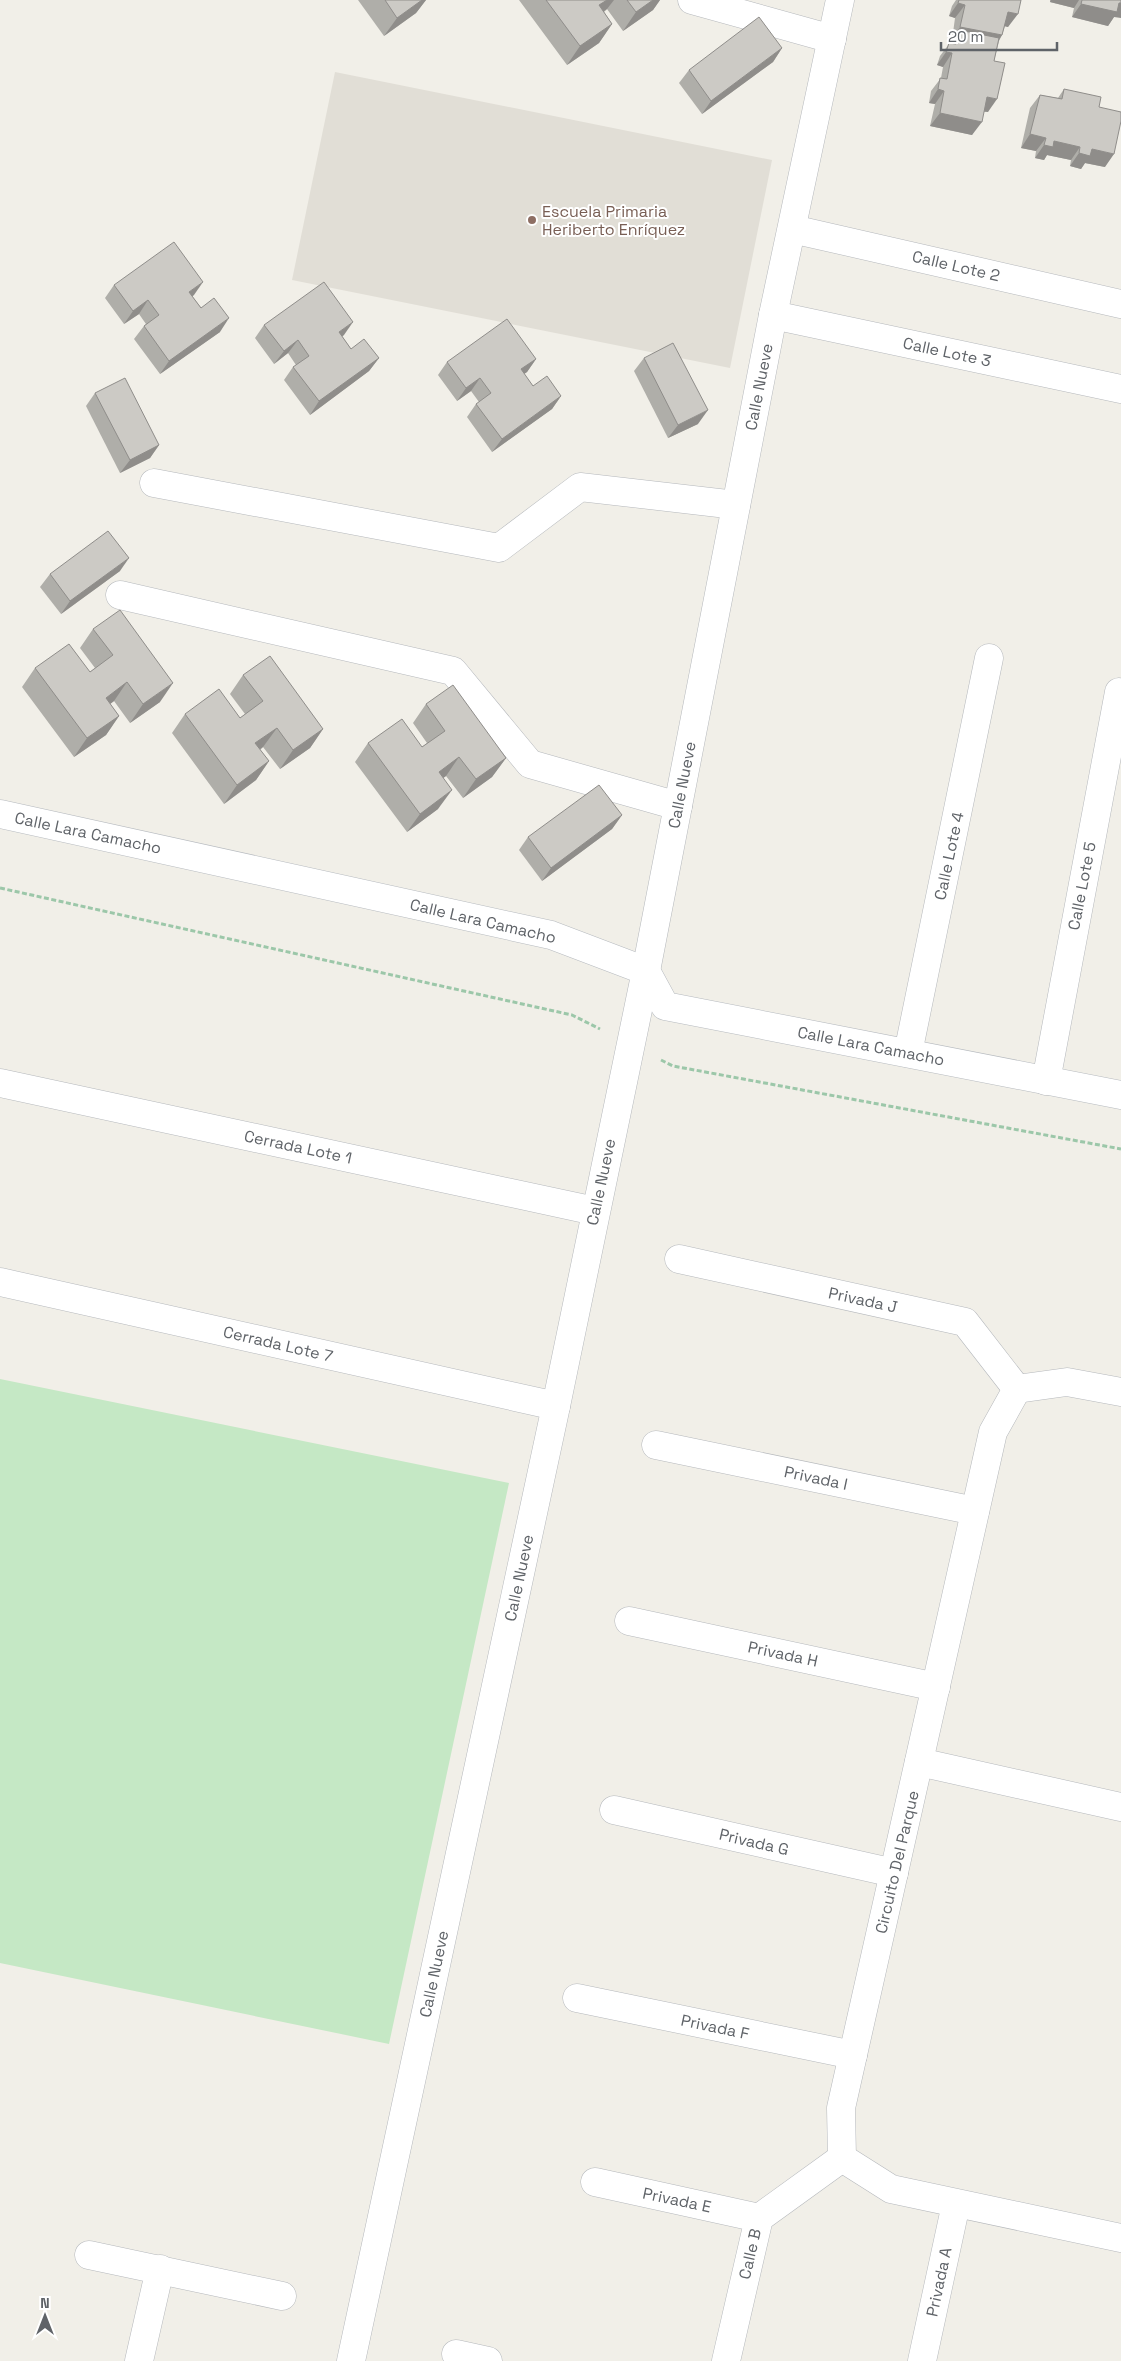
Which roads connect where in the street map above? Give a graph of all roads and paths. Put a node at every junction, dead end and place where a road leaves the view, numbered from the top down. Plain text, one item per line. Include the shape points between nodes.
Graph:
1 (692, 0) edge
2 (840, 0) edge
3 (832, 39) junction
4 (792, 229) junction
5 (1121, 304) edge
6 (773, 316) junction
7 (1121, 390) edge
8 (154, 483) dead end
9 (736, 504) junction
10 (120, 594) dead end
11 (990, 658) dead end
12 (1119, 692) dead end
13 (678, 806) junction
14 (0, 814) edge
15 (0, 888) edge
16 (646, 971) junction
17 (630, 1044) junction
18 (908, 1053) junction
19 (1046, 1081) junction
20 (0, 1083) edge
21 (1121, 1095) edge
22 (1121, 1149) edge
23 (595, 1210) junction
24 (679, 1259) dead end
25 (0, 1282) edge
26 (1018, 1389) junction
27 (1121, 1392) edge
28 (556, 1406) junction
29 (656, 1445) dead end
30 (976, 1512) junction
31 (630, 1621) dead end
32 (936, 1687) junction
33 (919, 1762) junction
34 (1121, 1807) edge
35 (614, 1810) dead end
36 (894, 1873) junction
37 (577, 1998) dead end
38 (853, 2056) junction
39 (842, 2158) junction
40 (595, 2182) dead end
41 (956, 2204) junction
42 (759, 2218) junction
43 (1121, 2238) edge
44 (89, 2255) dead end
45 (160, 2269) junction
46 (282, 2296) dead end
47 (456, 2354) dead end
48 (140, 2361) edge
49 (351, 2361) edge
50 (488, 2361) edge
51 (726, 2361) edge
52 (922, 2361) edge

1 - 3 street
2 - 3 street, Calle Nueve
3 - 4 street, Calle Nueve
4 - 5 street, Calle Lote 2
4 - 6 street, Calle Nueve
6 - 7 street, Calle Lote 3
6 - 9 street, Calle Nueve
8 - 9 street via 498,548 580,486
9 - 13 street, Calle Nueve
10 - 13 street via 453,671 530,764
11 - 18 street, Calle Lote 4
12 - 19 street, Calle Lote 5
13 - 16 street, Calle Nueve
14 - 16 street, Calle Lara Camacho via 551,935
15 - 17 path via 572,1015
16 - 17 street, Calle Nueve
16 - 18 street, Calle Lara Camacho via 665,1006
17 - 22 path via 673,1066
17 - 23 street, Calle Nueve
18 - 19 street, Calle Lara Camacho
19 - 21 street, Calle Lara Camacho
20 - 23 street, Cerrada Lote 1
23 - 28 street, Calle Nueve
24 - 26 street, Privada J via 965,1322
25 - 28 street, Cerrada Lote 7
26 - 27 street via 1067,1382
26 - 30 street, Circuito Del Parque via 993,1432
28 - 49 street, Calle Nueve
29 - 30 street, Privada I
30 - 32 street, Circuito Del Parque
31 - 32 street, Privada H
32 - 33 street, Circuito Del Parque
33 - 34 street
33 - 36 street, Circuito Del Parque
35 - 36 street, Privada G
36 - 38 street, Circuito Del Parque
37 - 38 street, Privada F
38 - 39 street, Circuito Del Parque via 842,2108
39 - 41 street via 891,2189
39 - 42 street, Calle B
40 - 42 street, Privada E
41 - 43 street
41 - 52 street, Privada A
42 - 51 street, Calle B
44 - 45 street
45 - 46 street
45 - 48 street
47 - 50 street

